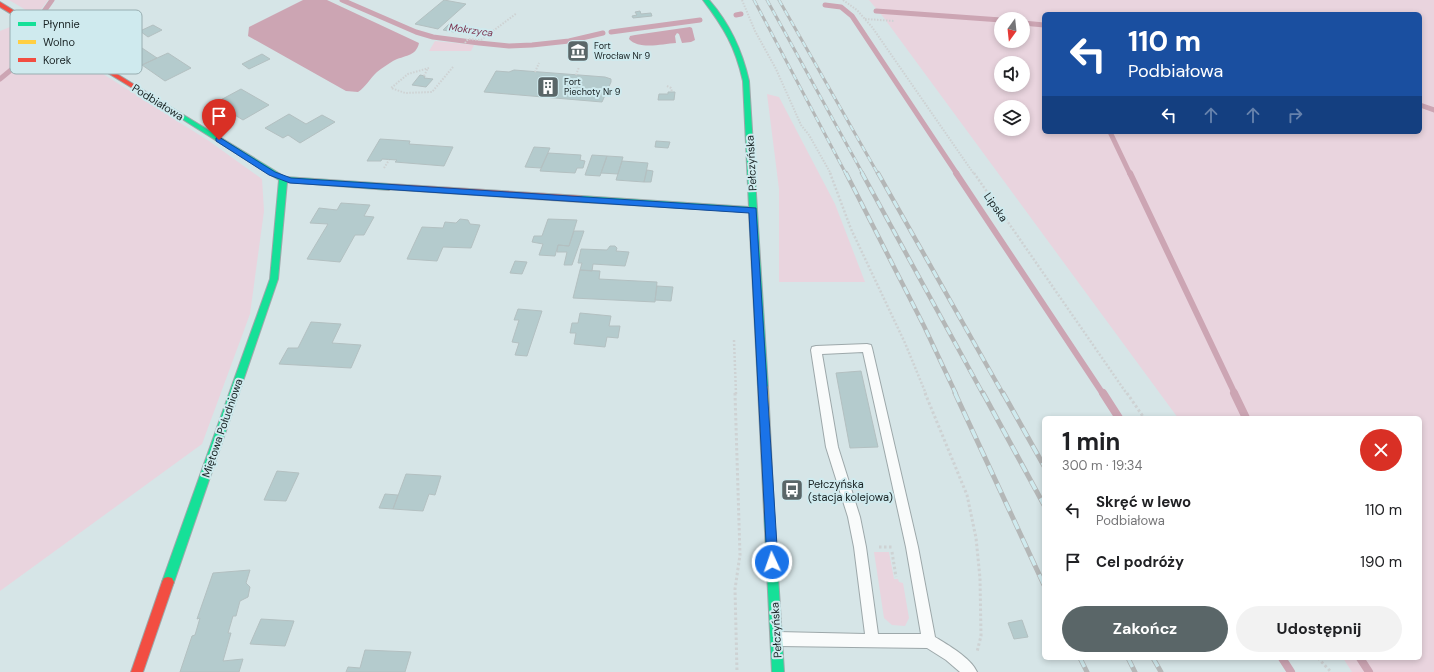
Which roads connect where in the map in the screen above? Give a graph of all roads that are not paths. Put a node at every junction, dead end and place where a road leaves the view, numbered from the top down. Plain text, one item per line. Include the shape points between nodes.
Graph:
1 (706, 0) edge
2 (0, 4) edge
3 (10, 10) edge
4 (115, 74) edge
5 (283, 179) junction
6 (753, 210) junction
7 (776, 639) junction
8 (872, 640) junction
9 (929, 641) junction
10 (968, 670) edge
11 (136, 672) edge
12 (778, 672) edge

1 - 6 street, Pełczyńska via 728,28 744,68
2 - 3 street, Podbiałowa
4 - 5 street, Podbiałowa
5 - 6 street, Podbiałowa
5 - 11 street, Miętowa Południowa via 274,279
6 - 7 street, Pełczyńska
7 - 8 lane
7 - 12 street, Pełczyńska
8 - 9 lane
8 - 9 lane via 860,547 854,517 832,447 816,350 867,348 912,547
9 - 10 lane

